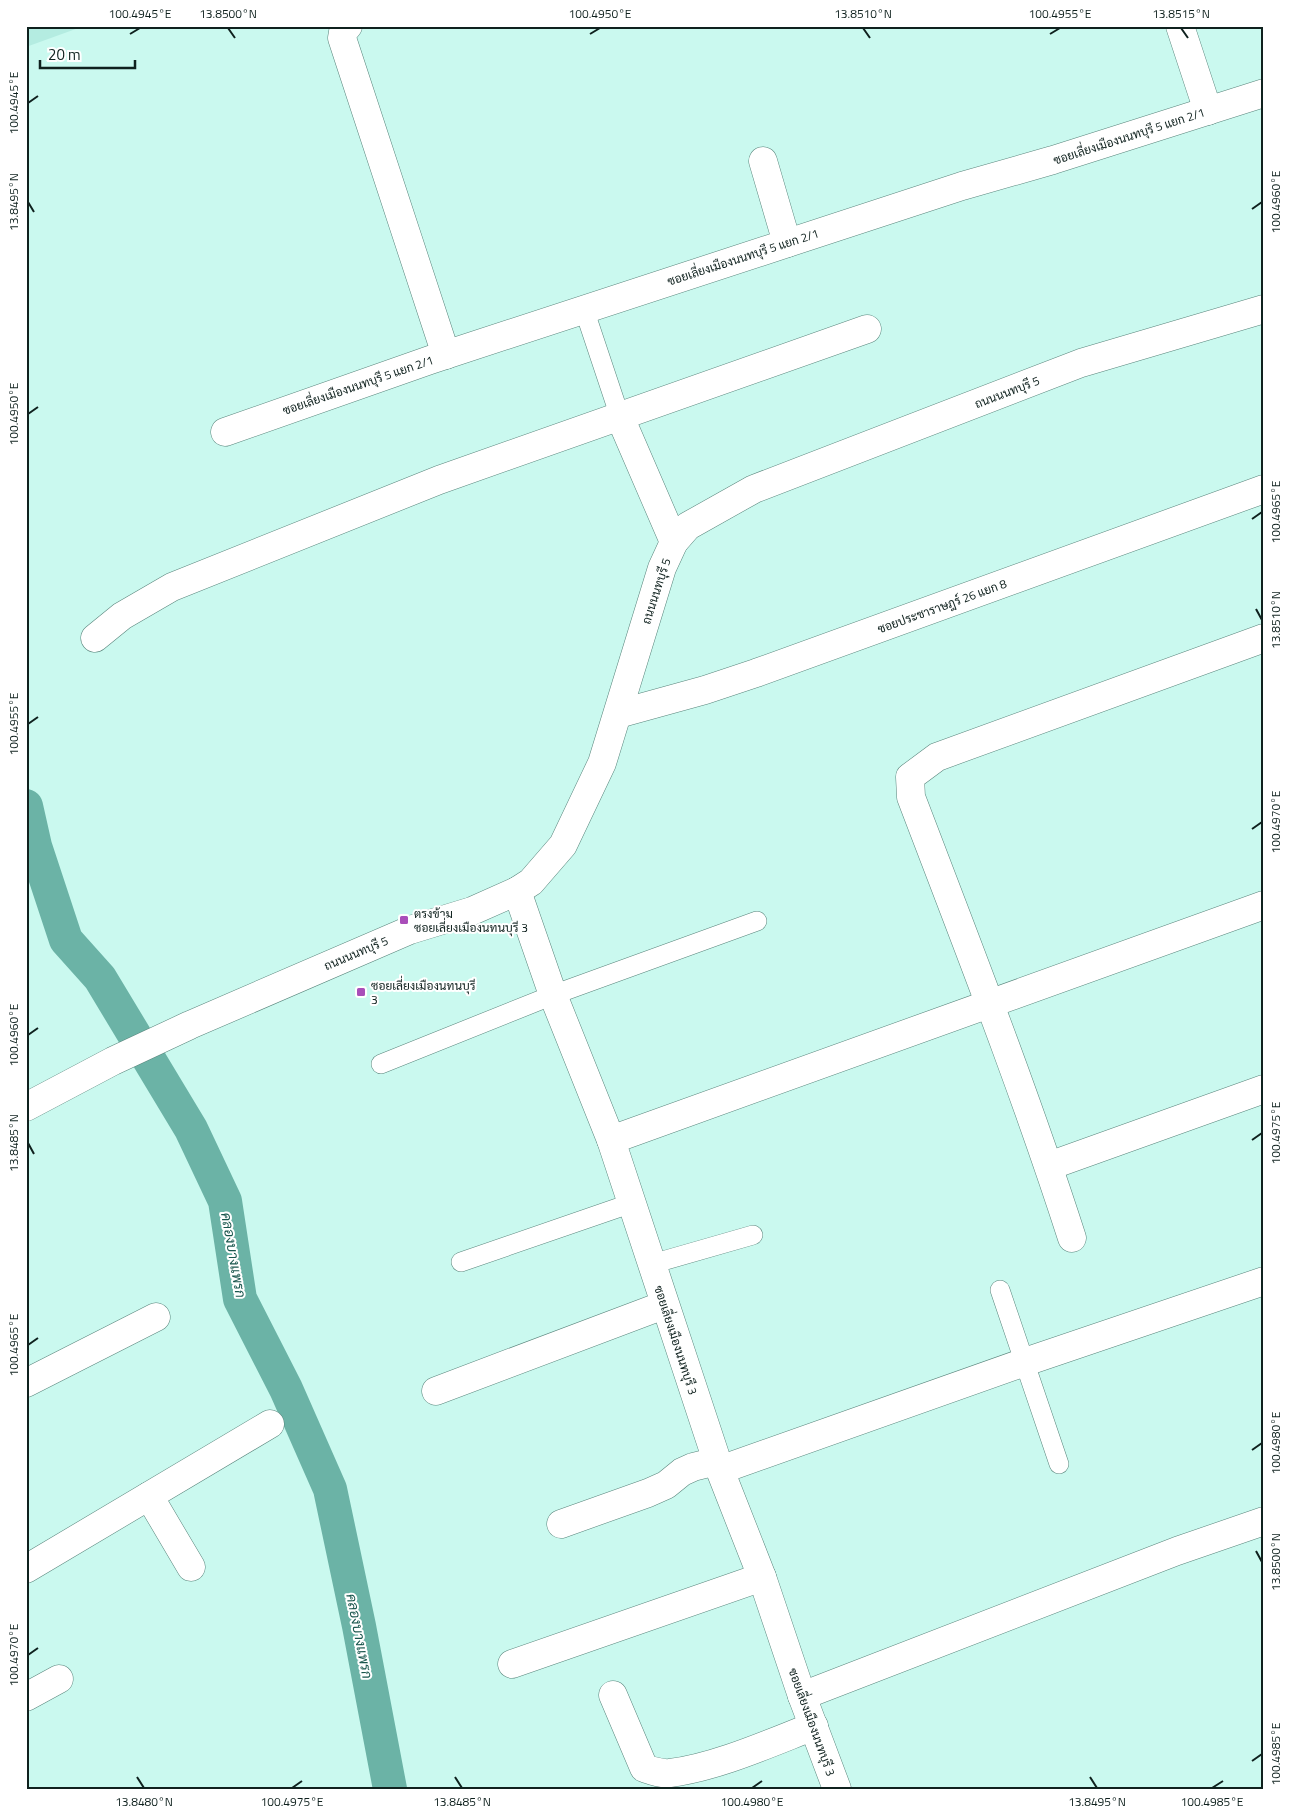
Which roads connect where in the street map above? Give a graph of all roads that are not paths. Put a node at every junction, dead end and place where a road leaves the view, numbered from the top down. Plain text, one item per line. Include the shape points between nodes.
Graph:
1 (348, 26) edge
2 (1180, 26) edge
3 (1264, 93) edge
4 (1208, 111) junction
5 (764, 161) dead end
6 (787, 243) junction
7 (1264, 308) edge
8 (584, 309) junction
9 (867, 329) dead end
10 (446, 355) junction
11 (620, 417) junction
12 (225, 432) dead end
13 (1264, 489) edge
14 (674, 542) junction
15 (95, 638) dead end
16 (1264, 638) edge
17 (618, 714) junction
18 (517, 891) junction
19 (1264, 905) edge
20 (757, 920) dead end
21 (553, 995) junction
22 (990, 1004) junction
23 (381, 1064) dead end
24 (1264, 1089) edge
25 (26, 1107) edge
26 (611, 1140) junction
27 (1049, 1166) junction
28 (632, 1203) junction
29 (753, 1235) dead end
30 (1072, 1238) dead end
31 (461, 1262) dead end
32 (652, 1264) junction
33 (1264, 1280) edge
34 (1000, 1290) dead end
35 (664, 1306) junction
36 (156, 1317) dead end
37 (1025, 1362) junction
38 (26, 1383) edge
39 (436, 1391) dead end
40 (270, 1424) dead end
41 (1059, 1464) dead end
42 (718, 1466) junction
43 (148, 1496) junction
44 (1264, 1521) edge
45 (561, 1524) dead end
46 (191, 1567) dead end
47 (26, 1569) edge
48 (762, 1577) junction
49 (512, 1664) dead end
50 (59, 1679) dead end
51 (613, 1695) dead end
52 (802, 1696) junction
53 (26, 1698) edge
54 (814, 1726) junction
55 (837, 1789) edge

1 - 10 street via 342,38
2 - 4 street
3 - 4 street, ซอยเลี่ยงเมืองนนทบุรี 5 แยก 2/1
4 - 6 street, ซอยเลี่ยงเมืองนนทบุรี 5 แยก 2/1
5 - 6 street
6 - 8 street, ซอยเลี่ยงเมืองนนทบุรี 5 แยก 2/1
7 - 14 street, ถนนนนทบุรี 5 via 1081,363 754,489 688,526
8 - 10 street, ซอยเลี่ยงเมืองนนทบุรี 5 แยก 2/1
8 - 11 lane
9 - 11 street
10 - 12 street, ซอยเลี่ยงเมืองนนทบุรี 5 แยก 2/1
11 - 14 street
11 - 15 street via 439,480 172,588 122,616
13 - 17 street, ซอยประชาราษฎร์ 26 แยก 8 via 756,673
14 - 17 street, ถนนนนทบุรี 5 via 662,568
16 - 22 street via 937,757 910,777 911,798
17 - 18 street, ถนนนนทบุรี 5 via 602,764 563,845 531,882
18 - 21 street, ซอยเลี่ยงเมืองนนทบุรี 3
18 - 25 street, ถนนนนทบุรี 5 via 472,911 410,930 190,1025
19 - 22 street
20 - 21 lane
21 - 23 lane
21 - 26 street, ซอยเลี่ยงเมืองนนทบุรี 3
22 - 26 street
22 - 27 street
24 - 27 street
26 - 28 street, ซอยเลี่ยงเมืองนนทบุรี 3
27 - 30 street
28 - 31 lane
28 - 32 street, ซอยเลี่ยงเมืองนนทบุรี 3
29 - 32 lane
32 - 35 street, ซอยเลี่ยงเมืองนนทบุรี 3
33 - 37 street
34 - 37 lane
35 - 39 street
35 - 42 street, ซอยเลี่ยงเมืองนนทบุรี 3
36 - 38 street
37 - 41 lane
37 - 42 street
40 - 43 street
42 - 45 street via 693,1467 648,1493
42 - 48 street, ซอยเลี่ยงเมืองนนทบุรี 3
43 - 46 street
43 - 47 street
44 - 52 street via 1177,1550
48 - 49 street
48 - 52 street, ซอยเลี่ยงเมืองนนทบุรี 3
50 - 53 street
51 - 54 street via 644,1768 656,1772 670,1773 734,1757
52 - 54 street, ซอยเลี่ยงเมืองนนทบุรี 3
54 - 55 street, ซอยเลี่ยงเมืองนนทบุรี 3

